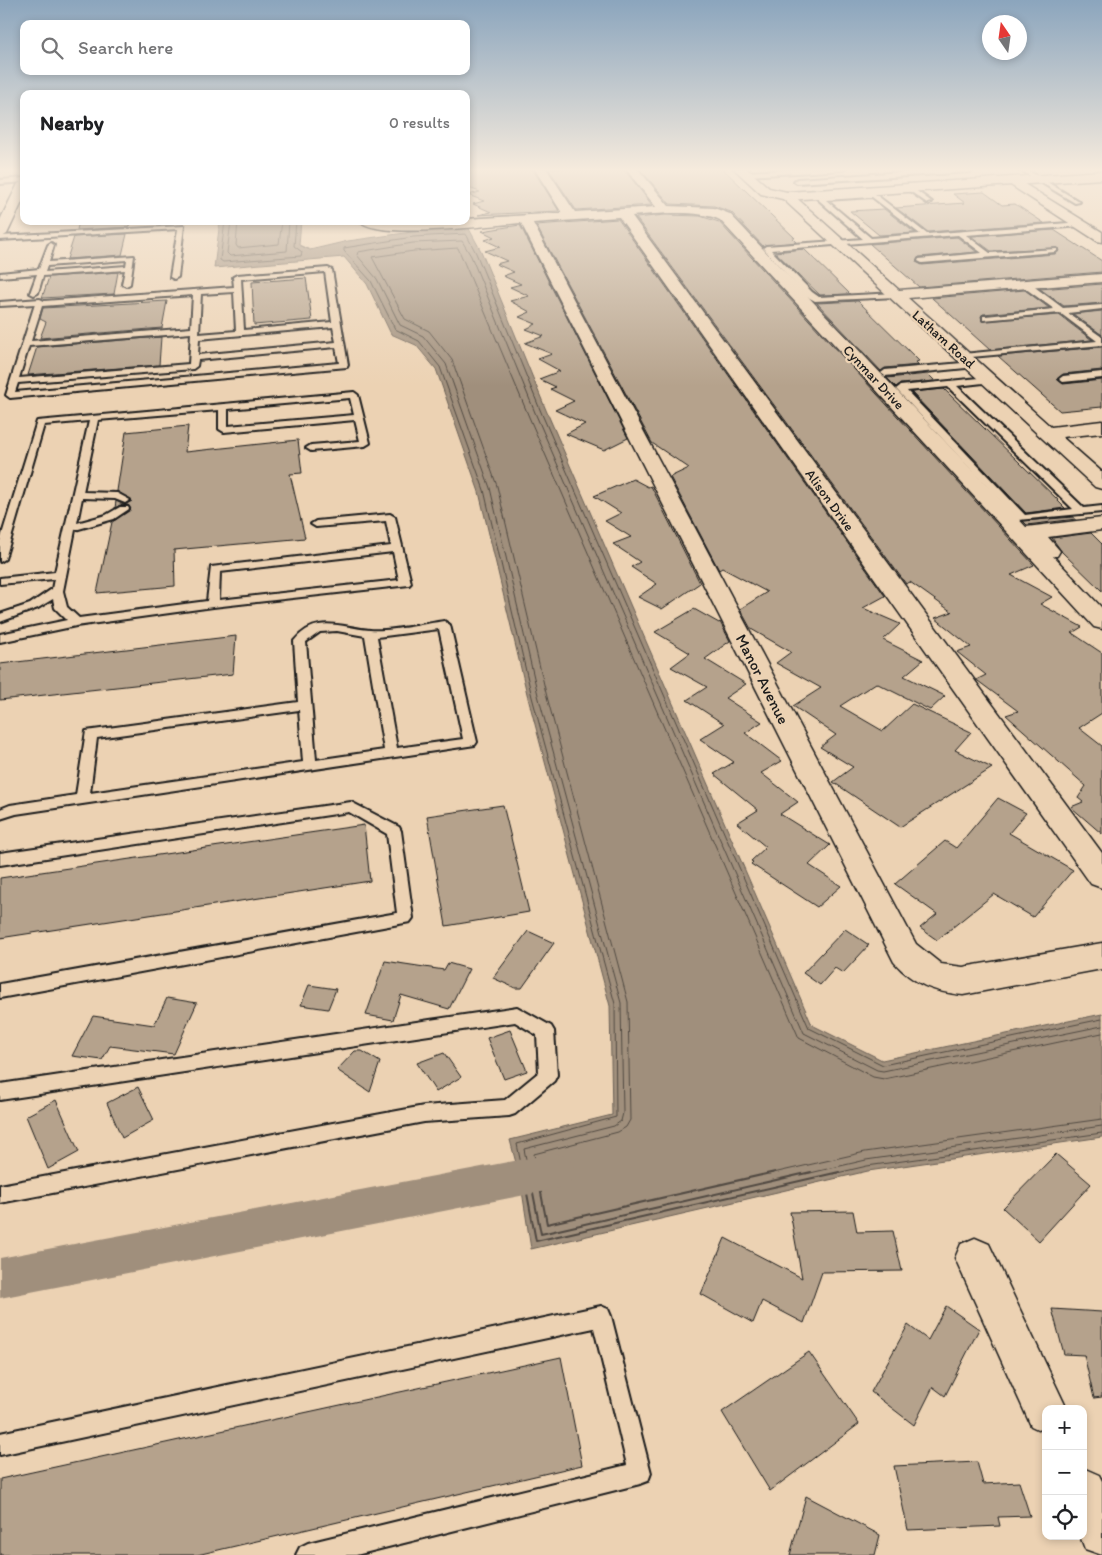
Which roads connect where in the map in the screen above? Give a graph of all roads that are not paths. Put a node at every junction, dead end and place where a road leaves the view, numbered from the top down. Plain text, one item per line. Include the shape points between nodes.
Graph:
1 (180, 241) edge
2 (536, 241) edge
3 (643, 241) edge
4 (747, 241) edge
5 (836, 241) edge
6 (864, 241) edge
7 (969, 241) edge
8 (839, 243) junction
9 (50, 245) dead end
10 (1055, 250) dead end
11 (989, 255) junction
12 (922, 260) dead end
13 (42, 270) junction
14 (0, 275) edge
15 (174, 277) dead end
16 (1102, 278) edge
17 (126, 284) dead end
18 (1025, 284) junction
19 (238, 289) junction
20 (197, 292) junction
21 (34, 293) dead end
22 (896, 295) junction
23 (0, 304) edge
24 (39, 304) junction
25 (1102, 307) edge
26 (1061, 311) junction
27 (986, 318) dead end
28 (337, 324) junction
29 (195, 333) junction
30 (240, 333) junction
31 (1102, 342) edge
32 (26, 344) junction
33 (340, 344) junction
34 (193, 358) junction
35 (968, 360) junction
36 (885, 373) dead end
37 (1102, 375) edge
38 (1064, 379) dead end
39 (989, 380) junction
40 (14, 381) junction
41 (950, 384) junction
42 (223, 407) junction
43 (359, 417) junction
44 (94, 418) junction
45 (1099, 430) edge
46 (1047, 432) junction
47 (311, 448) dead end
48 (1102, 482) edge
49 (78, 495) junction
50 (1081, 511) junction
51 (1102, 520) edge
52 (316, 524) dead end
53 (70, 528) junction
54 (398, 548) junction
55 (0, 559) edge
56 (60, 575) junction
57 (0, 581) edge
58 (56, 592) junction
59 (213, 604) junction
60 (1102, 607) edge
61 (0, 618) edge
62 (76, 622) junction
63 (1102, 622) edge
64 (371, 634) junction
65 (0, 638) edge
66 (305, 705) junction
67 (390, 754) junction
68 (310, 766) junction
69 (82, 799) junction
70 (0, 814) edge
71 (0, 859) edge
72 (1102, 876) edge
73 (1102, 956) edge
74 (0, 991) edge
75 (0, 1092) edge
76 (0, 1194) edge
77 (974, 1258) dead end
78 (1043, 1405) edge
79 (0, 1444) edge
80 (1085, 1495) edge
81 (1102, 1532) edge
82 (308, 1555) edge

1 - 15 lane
2 - 73 street, Manor Avenue via 905,953 920,970 941,980 963,981
3 - 72 street, Alison Drive
4 - 63 street, Cynmar Drive
5 - 8 street, Latham Road
6 - 8 lane
7 - 11 lane
8 - 22 street, Latham Road
8 - 22 lane via 766,249 808,294 818,299
9 - 13 lane
10 - 11 lane
11 - 12 lane
13 - 14 lane
13 - 17 lane via 128,268
13 - 21 lane
16 - 18 street
18 - 22 street
18 - 26 lane
19 - 20 lane
19 - 28 lane via 237,277 328,270
19 - 30 lane
20 - 24 lane
20 - 29 lane
22 - 35 street, Latham Road
23 - 24 lane via 40,300
24 - 32 lane
25 - 26 lane
26 - 27 lane
26 - 31 lane
28 - 30 lane
28 - 33 lane
29 - 30 lane
29 - 32 lane
29 - 34 lane
31 - 35 lane
32 - 40 lane
33 - 34 lane
33 - 40 lane via 344,365 10,395
34 - 40 lane via 193,366
35 - 36 lane
35 - 39 street, Latham Road
37 - 38 lane
39 - 41 lane
39 - 46 street, Latham Road
41 - 50 lane
41 - 50 lane via 900,389 1022,518
42 - 43 lane via 354,395
42 - 43 lane via 224,429
42 - 44 lane
43 - 47 lane via 365,443
44 - 49 lane
44 - 55 lane via 40,424
45 - 46 street
46 - 48 street, Latham Road
49 - 53 lane
49 - 53 lane via 117,496 124,505 110,517
50 - 51 lane
51 - 60 street via 1032,532
52 - 54 lane via 390,517
53 - 56 lane
54 - 59 lane via 215,569
54 - 59 lane via 405,583
56 - 57 lane
56 - 58 lane
58 - 61 lane via 34,606
58 - 62 lane via 61,608
59 - 62 lane
62 - 65 lane
64 - 66 lane via 337,627 317,630 300,641
64 - 67 lane
64 - 67 lane via 444,625 470,742
66 - 68 lane
66 - 69 lane via 91,734
67 - 68 lane
68 - 69 lane
69 - 70 lane
71 - 74 lane via 351,807 394,831 405,918
75 - 76 lane via 517,1014 545,1031 548,1075 509,1108 424,1114
77 - 78 street
79 - 82 lane via 601,1316 640,1473
80 - 81 street

